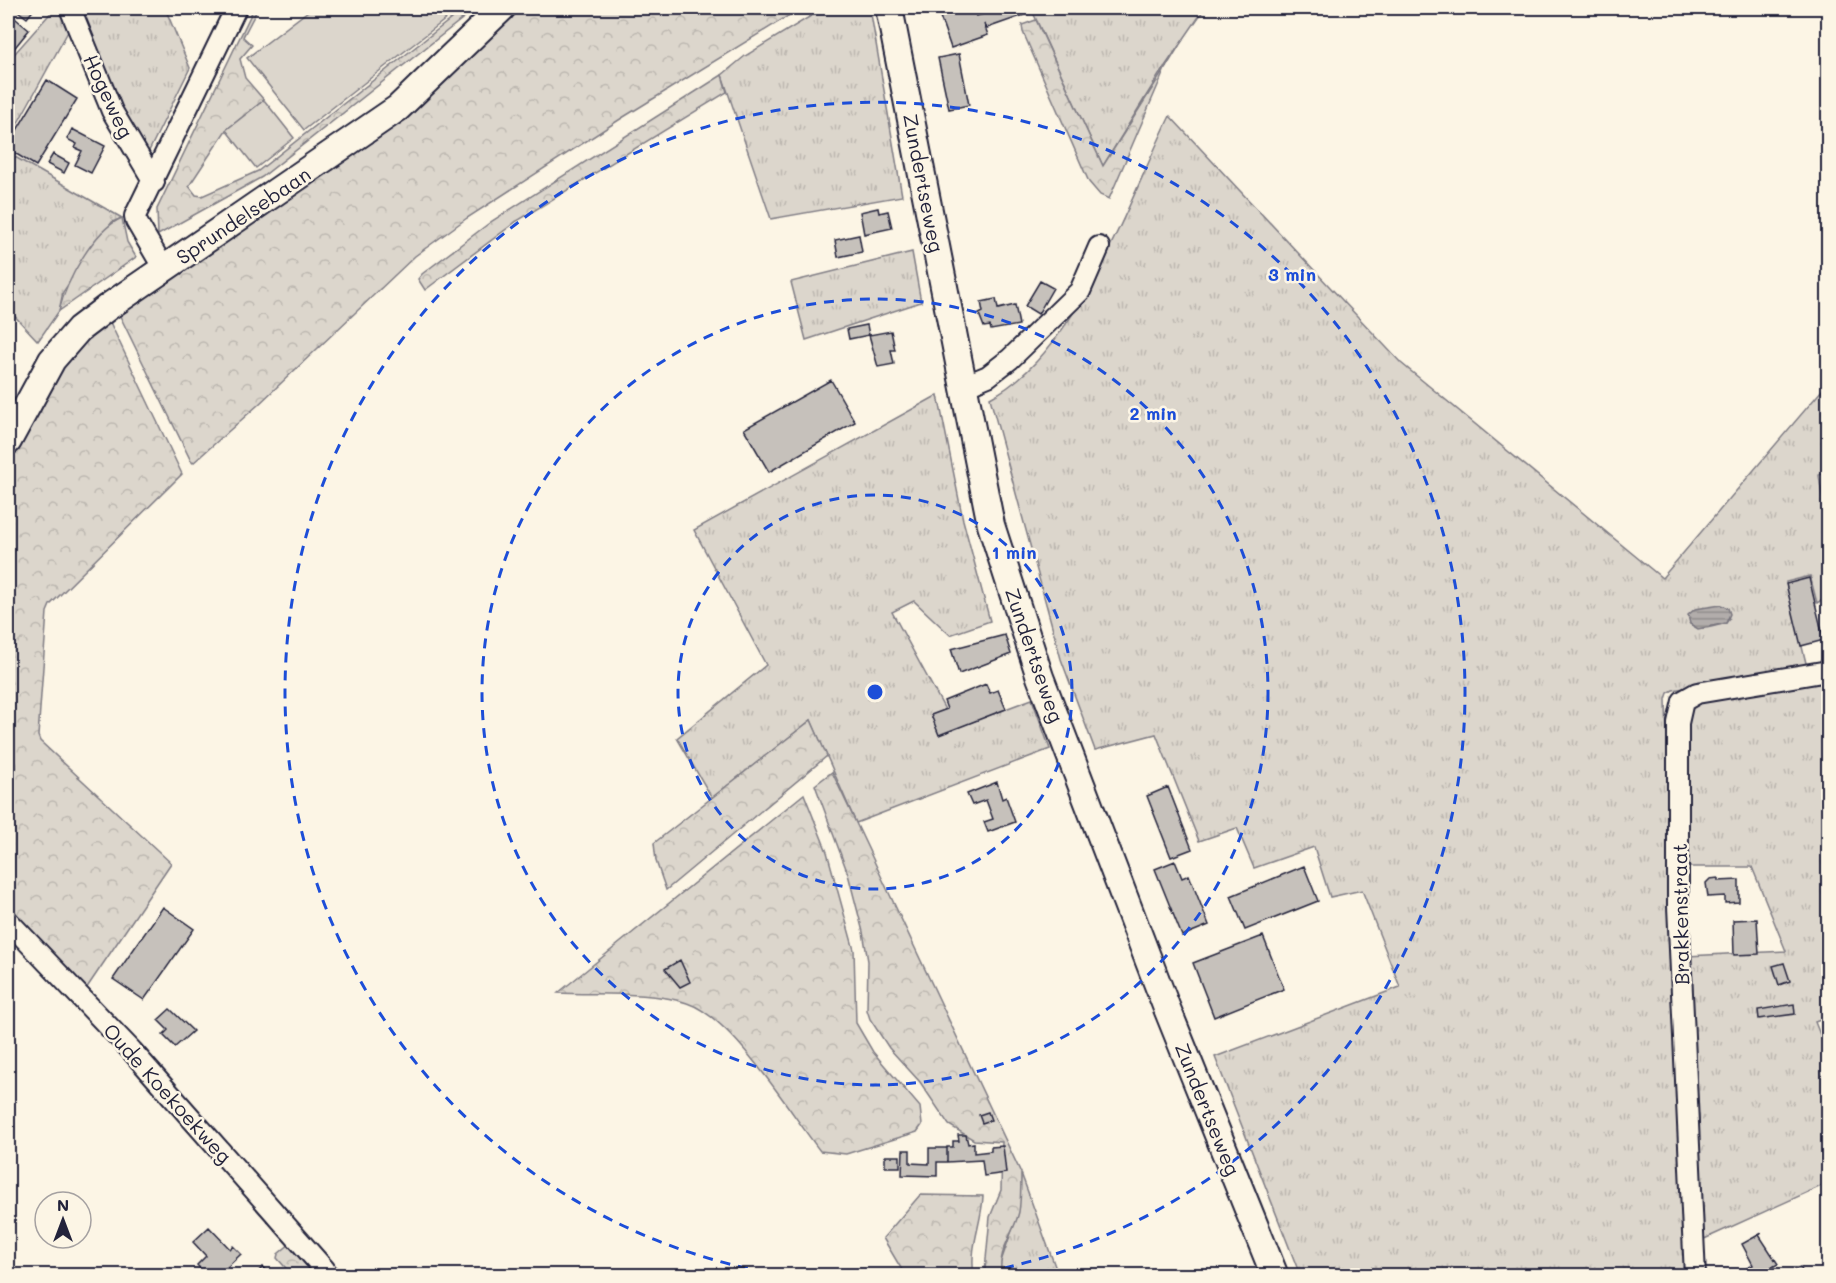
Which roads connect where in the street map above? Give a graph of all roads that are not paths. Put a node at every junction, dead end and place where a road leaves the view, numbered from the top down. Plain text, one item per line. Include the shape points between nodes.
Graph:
1 (70, 8) edge
2 (236, 8) edge
3 (502, 8) edge
4 (889, 8) edge
5 (154, 182) junction
6 (1099, 248) dead end
7 (164, 269) junction
8 (964, 386) junction
9 (8, 441) edge
10 (1828, 671) edge
11 (8, 921) edge
12 (325, 1270) dead end
13 (1275, 1275) edge
14 (1695, 1275) edge

1 - 5 street, Hogeweg via 112,111
2 - 5 street
3 - 7 street, Sprundelsebaan via 398,108
4 - 8 street, Zundertseweg
5 - 7 street via 137,211 136,221
6 - 8 street via 1080,291 1064,308 1010,359 988,376
7 - 9 street, Sprundelsebaan via 79,329 52,360
8 - 13 street, Zundertseweg via 992,525 1040,677 1166,1006
10 - 14 street, Brakkenstraat via 1697,693 1683,701 1678,723 1678,906
11 - 12 street, Oude Koekoekweg via 132,1051

